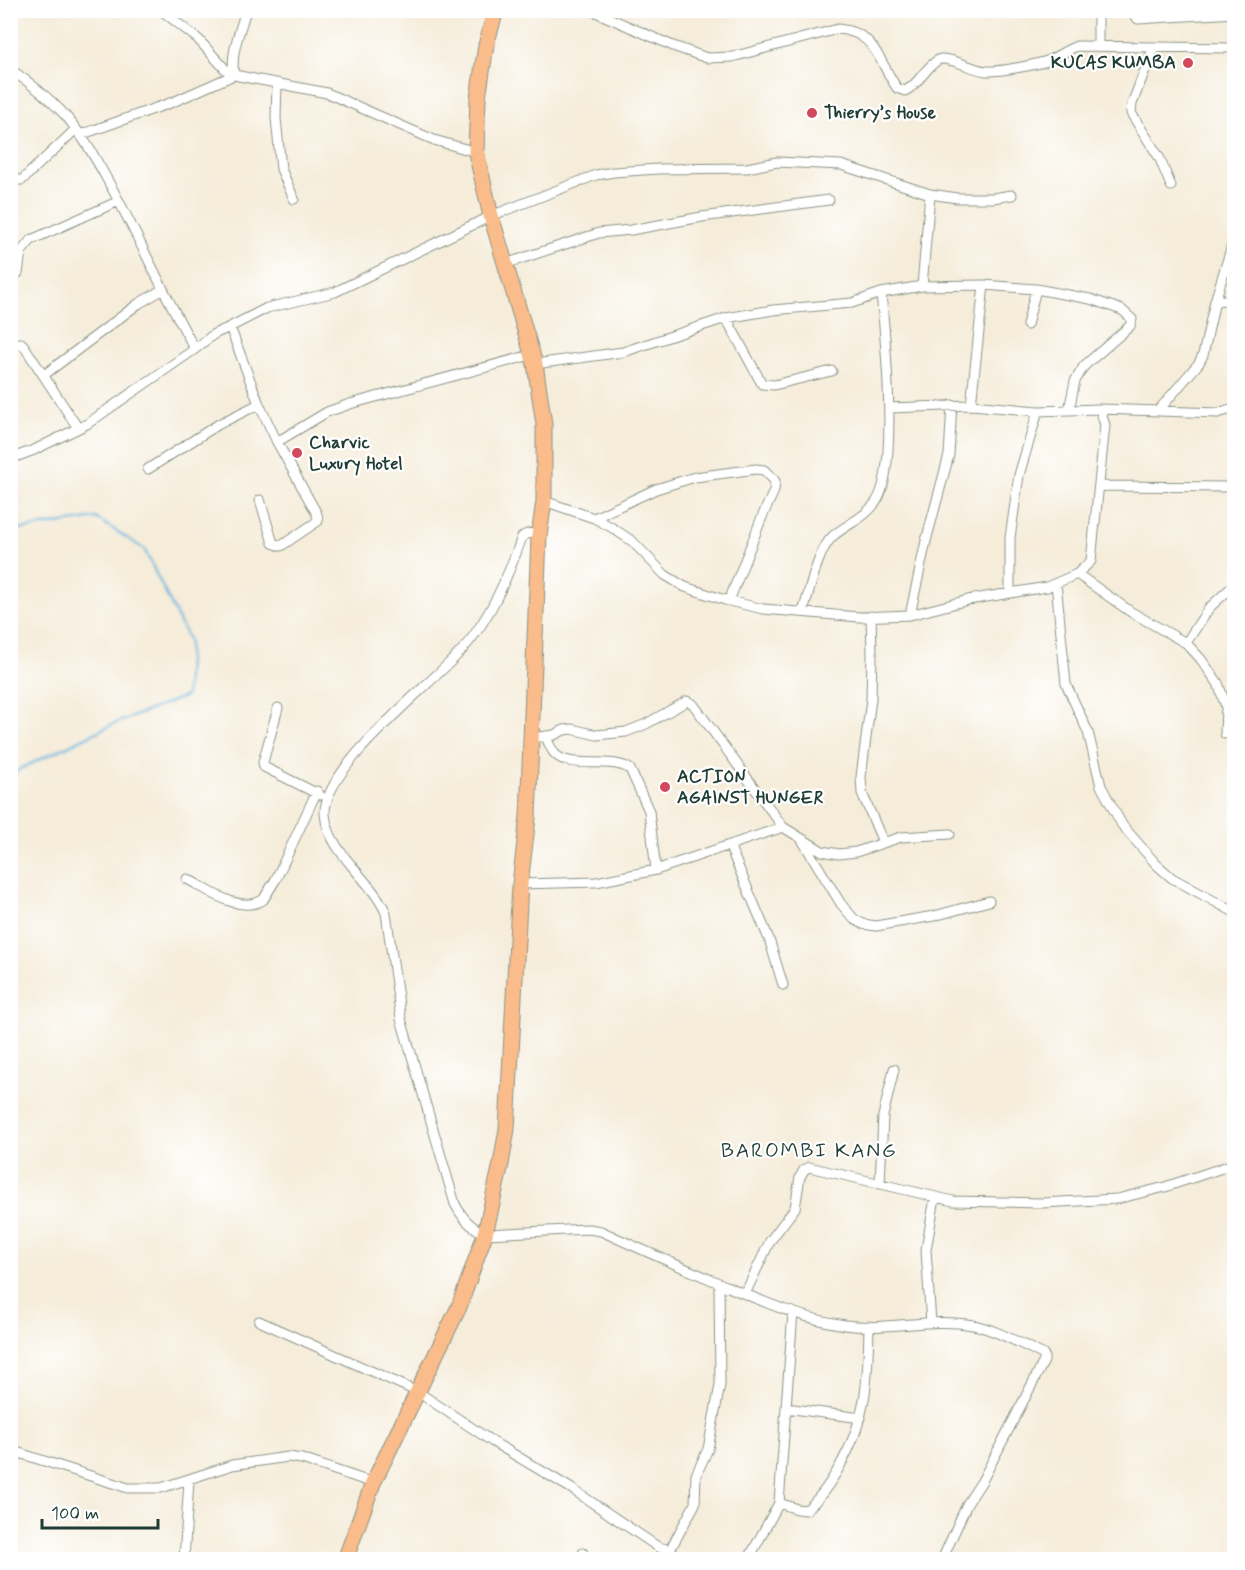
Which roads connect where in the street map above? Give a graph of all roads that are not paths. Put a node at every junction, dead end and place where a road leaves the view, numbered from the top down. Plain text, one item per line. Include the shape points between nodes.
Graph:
1 (161, 10) edge
2 (246, 10) edge
3 (496, 10) edge
4 (591, 10) edge
5 (1098, 10) edge
6 (1129, 10) edge
7 (1234, 13) edge
8 (1098, 46) junction
9 (1234, 48) edge
10 (1153, 49) junction
11 (10, 69) edge
12 (234, 75) junction
13 (277, 83) junction
14 (78, 132) junction
15 (476, 152) junction
16 (10, 175) edge
17 (1171, 186) dead end
18 (930, 194) junction
19 (1012, 195) dead end
20 (294, 199) dead end
21 (829, 200) dead end
22 (119, 201) junction
23 (491, 216) junction
24 (1234, 239) edge
25 (505, 264) junction
26 (18, 273) dead end
27 (984, 285) junction
28 (922, 286) junction
29 (1036, 289) junction
30 (162, 290) junction
31 (881, 293) junction
32 (1234, 299) edge
33 (1215, 301) junction
34 (726, 318) junction
35 (1027, 325) dead end
36 (230, 327) junction
37 (10, 344) edge
38 (195, 349) junction
39 (533, 360) junction
40 (832, 371) dead end
41 (44, 375) junction
42 (259, 404) junction
43 (952, 405) junction
44 (971, 405) junction
45 (889, 408) junction
46 (1234, 408) edge
47 (1101, 409) junction
48 (1069, 410) junction
49 (1038, 411) junction
50 (1158, 411) junction
51 (78, 428) junction
52 (277, 442) junction
53 (10, 459) edge
54 (148, 470) dead end
55 (1099, 486) junction
56 (1234, 487) edge
57 (260, 500) dead end
58 (544, 501) junction
59 (594, 518) junction
60 (539, 536) junction
61 (1077, 574) junction
62 (1056, 583) junction
63 (1234, 585) edge
64 (1010, 591) junction
65 (729, 601) junction
66 (803, 612) junction
67 (910, 615) junction
68 (871, 616) junction
69 (1186, 644) junction
70 (278, 708) dead end
71 (1225, 734) dead end
72 (538, 737) junction
73 (316, 791) junction
74 (326, 800) junction
75 (783, 827) junction
76 (950, 834) dead end
77 (800, 838) junction
78 (883, 842) junction
79 (729, 844) junction
80 (656, 870) junction
81 (187, 879) dead end
82 (520, 884) junction
83 (989, 901) dead end
84 (1234, 912) edge
85 (783, 985) dead end
86 (894, 1069) dead end
87 (1233, 1164) edge
88 (880, 1184) junction
89 (1234, 1188) edge
90 (935, 1198) junction
91 (485, 1234) junction
92 (719, 1283) junction
93 (745, 1294) junction
94 (793, 1312) junction
95 (259, 1321) dead end
96 (931, 1323) junction
97 (869, 1326) junction
98 (418, 1392) junction
99 (786, 1408) junction
100 (861, 1418) junction
101 (10, 1450) edge
102 (189, 1480) junction
103 (373, 1483) junction
104 (779, 1503) junction
105 (184, 1560) edge
106 (345, 1560) edge
107 (748, 1560) edge
108 (942, 1560) edge

1 - 12 street
2 - 12 street via 234,51
3 - 15 highway via 478,98
4 - 8 street via 707,58 732,57 838,29 850,30 870,43 897,88 905,91 940,59 987,71 1048,60 1077,46
5 - 8 street
6 - 7 street via 1138,19
8 - 10 street
9 - 10 street
10 - 17 street via 1131,113 1160,157
11 - 14 street via 41,91
12 - 13 street
12 - 14 street via 173,102
13 - 15 street via 327,93 434,140
13 - 20 street via 281,169
14 - 16 street via 22,180
14 - 22 street
15 - 23 highway
18 - 19 street via 957,198
18 - 23 street via 841,165 777,162 747,168 658,169 596,175
18 - 28 street
21 - 25 street via 599,233
22 - 26 street via 31,240 21,252
22 - 30 street
23 - 25 highway
23 - 36 street via 335,292 267,308
24 - 33 street
25 - 39 highway
27 - 28 street
27 - 29 street
27 - 44 street
28 - 31 street
29 - 35 street
29 - 48 street via 1090,299 1122,310 1132,319 1130,326 1083,366 1075,381
30 - 38 street
30 - 41 street
31 - 34 street via 852,303
31 - 45 street
32 - 33 street
33 - 50 street via 1199,363
34 - 39 street via 623,352
34 - 40 street via 762,384 774,385
36 - 38 street
36 - 42 street
37 - 41 street via 21,343
38 - 51 street
39 - 52 street via 350,404 327,412
39 - 58 highway via 543,424
41 - 51 street
42 - 52 street
42 - 54 street via 219,424
43 - 44 street
43 - 45 street
43 - 67 street via 949,455
44 - 49 street
45 - 66 street via 886,481 877,501 864,516 832,537 824,548
46 - 50 street via 1218,413
47 - 48 street
47 - 50 street
47 - 55 street via 1105,425
48 - 49 street
49 - 64 street via 1016,496 1010,538
51 - 53 street
52 - 57 street via 318,521 281,546 276,545
55 - 56 street
55 - 61 street via 1091,561
58 - 59 street
58 - 60 highway
59 - 65 street via 632,541 665,575 685,587
59 - 65 street via 656,489 694,477 764,470 775,482 774,491
60 - 72 highway
60 - 74 street via 532,533 522,537 497,598 463,649 375,733 332,786
61 - 62 street
61 - 69 street
62 - 64 street
62 - 84 street via 1066,684 1088,732 1101,786 1122,825 1172,878
63 - 69 street via 1209,608
64 - 67 street
65 - 66 street
66 - 68 street
67 - 68 street
68 - 78 street via 871,699 861,777 862,793
69 - 71 street via 1218,682 1226,707
70 - 73 street via 264,767
72 - 75 street via 572,729 597,735 626,732 687,701
72 - 80 street via 562,759 619,764 630,769 649,811
72 - 82 highway
73 - 74 street
73 - 81 street via 263,900 239,905
74 - 91 street via 330,834 387,913 401,1019 448,1182 462,1218
75 - 77 street
75 - 79 street
76 - 78 street
77 - 78 street via 822,851 840,855
77 - 83 street via 841,904 863,924 876,926 934,916
79 - 80 street
79 - 85 street via 769,939
80 - 82 street via 596,882
82 - 91 highway via 507,1130
86 - 88 street via 883,1116
87 - 89 street
87 - 90 street via 1117,1199 1041,1203
88 - 90 street
88 - 93 street via 809,1167 804,1170 795,1208 770,1240
90 - 96 street via 926,1250
91 - 92 street via 601,1231
91 - 98 highway via 459,1306
92 - 93 street
92 - 98 street via 720,1385 708,1449 696,1475 695,1504 667,1550
93 - 94 street
94 - 97 street via 844,1325
94 - 99 street
95 - 98 street
96 - 97 street
96 - 108 street via 953,1322 990,1329 1045,1359 967,1504
97 - 100 street via 868,1383
98 - 103 highway
99 - 100 street
99 - 104 street
100 - 104 street via 851,1448 815,1503 806,1510
101 - 102 street via 128,1488 161,1488
102 - 103 street via 232,1465 288,1457
102 - 105 street
103 - 106 highway
104 - 107 street

